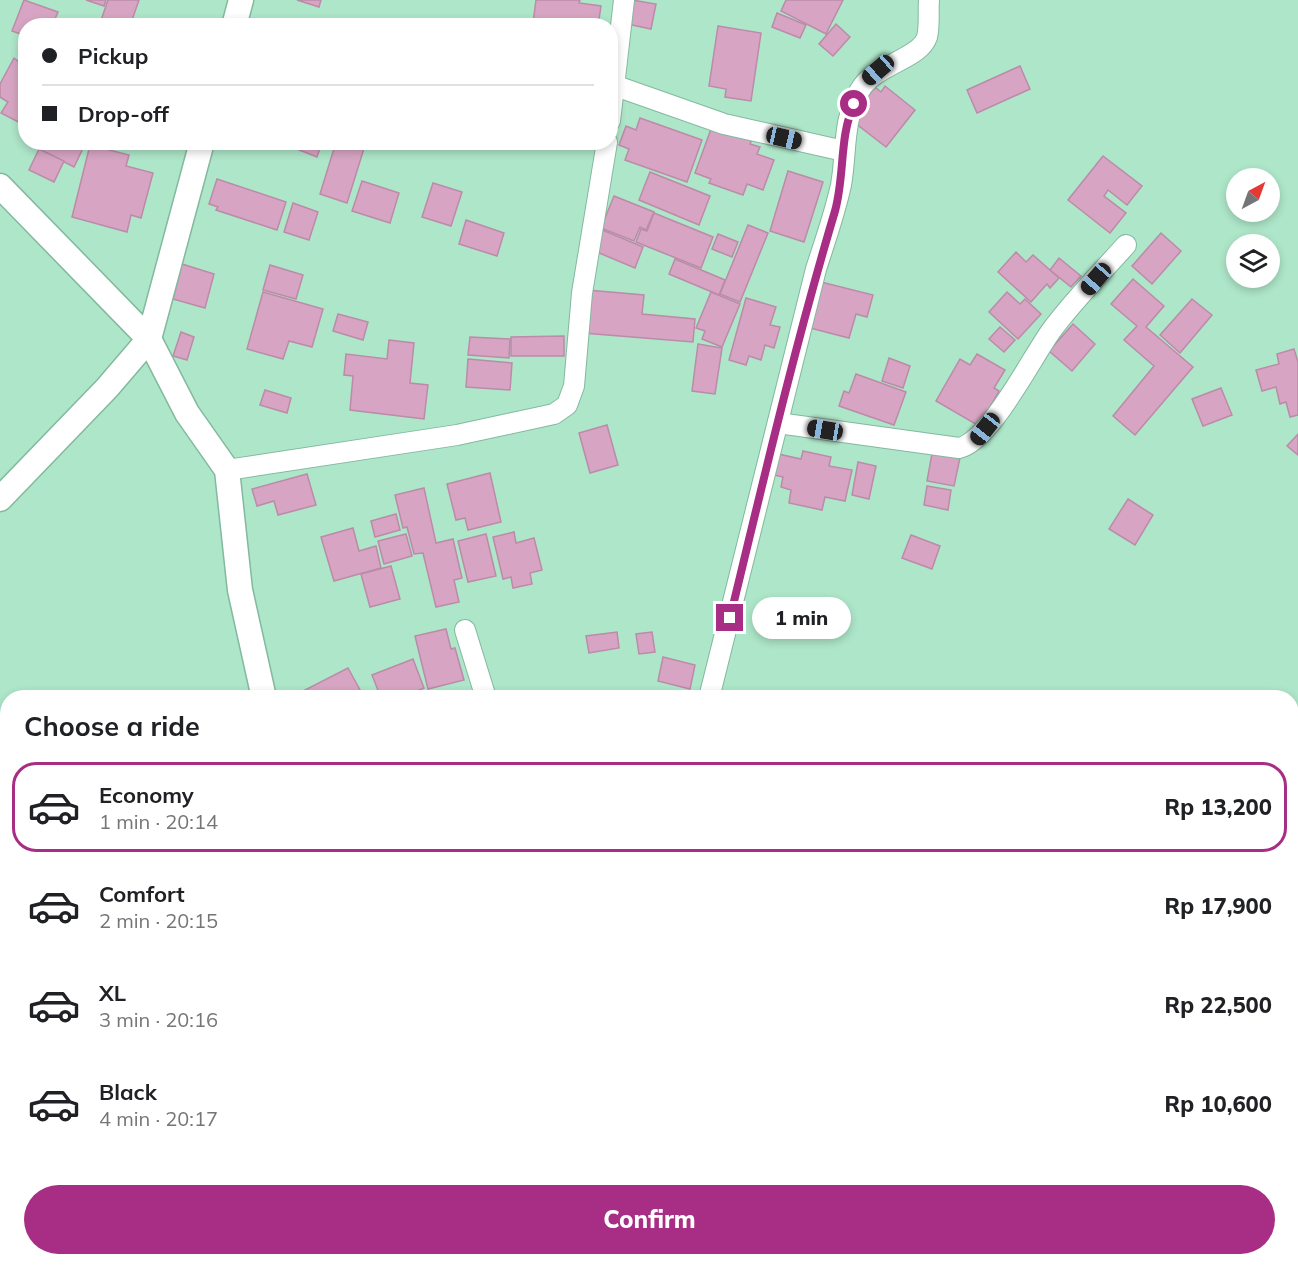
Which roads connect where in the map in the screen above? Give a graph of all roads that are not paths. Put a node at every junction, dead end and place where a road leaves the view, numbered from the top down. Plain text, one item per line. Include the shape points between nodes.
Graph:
1 (241, 0) edge
2 (624, 0) edge
3 (929, 0) edge
4 (236, 18) edge
5 (618, 64) edge
6 (618, 87) edge
7 (200, 150) edge
8 (606, 150) edge
9 (844, 151) junction
10 (0, 186) edge
11 (1126, 245) dead end
12 (149, 339) junction
13 (778, 423) junction
14 (227, 470) junction
15 (0, 499) edge
16 (465, 630) dead end
17 (262, 690) edge
18 (484, 690) edge
19 (711, 690) edge

1 - 4 street
2 - 5 street
3 - 9 street via 927,37 922,45 878,70 859,91 848,117
6 - 9 street via 724,124
7 - 12 street
8 - 14 street via 582,293 574,386 567,405 554,414 457,435
9 - 13 street via 835,209
10 - 12 street
11 - 13 street via 1052,330 993,420 972,444 959,448
12 - 14 street via 187,413
12 - 15 street
13 - 19 street
14 - 17 street via 240,590
16 - 18 street

